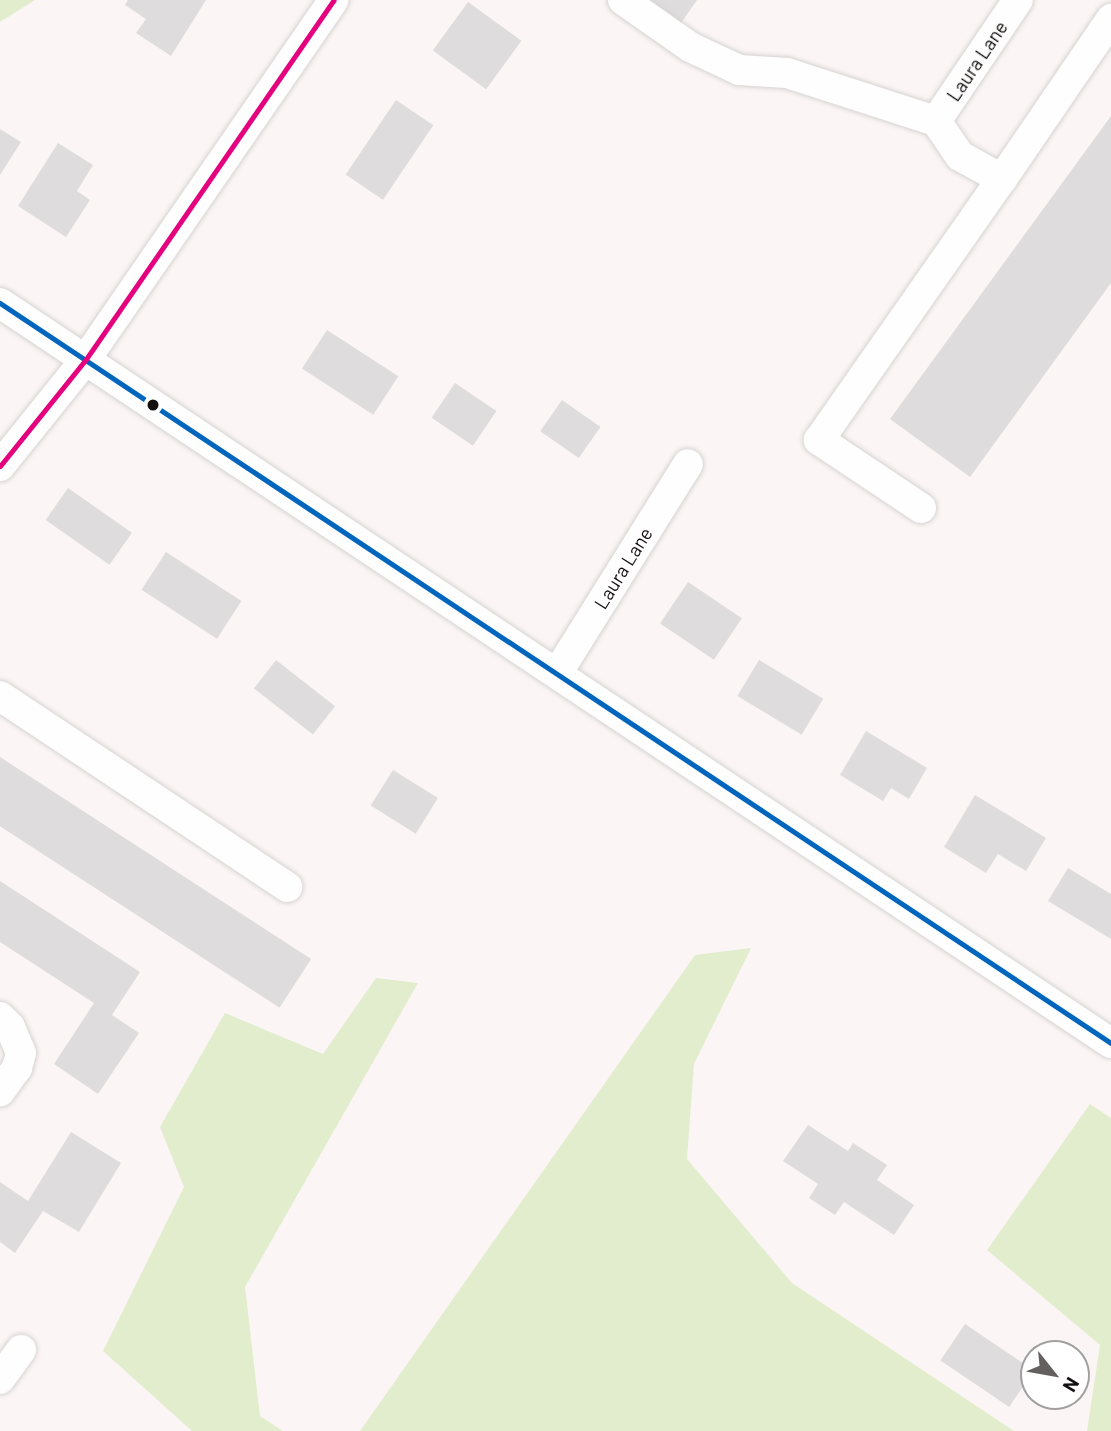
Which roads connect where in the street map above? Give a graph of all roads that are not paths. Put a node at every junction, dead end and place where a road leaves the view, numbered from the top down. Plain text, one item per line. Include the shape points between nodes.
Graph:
1 (334, 0) edge
2 (623, 0) edge
3 (1018, 0) edge
4 (1111, 19) edge
5 (936, 121) junction
6 (1002, 180) junction
7 (0, 303) edge
8 (86, 359) junction
9 (688, 464) dead end
10 (0, 466) edge
11 (921, 508) dead end
12 (558, 672) junction
13 (0, 696) edge
14 (288, 887) dead end
15 (0, 1017) edge
16 (1111, 1043) edge
17 (0, 1091) edge
18 (21, 1350) dead end
19 (0, 1379) edge

1 - 8 street
2 - 5 street via 690,47 739,70 787,73
3 - 5 street, Laura Lane
4 - 6 street
5 - 6 street via 960,156
6 - 11 street via 819,440
7 - 8 street
8 - 10 street
8 - 12 street
9 - 12 street, Laura Lane
12 - 16 street
13 - 14 street
15 - 17 street via 10,1027 21,1054
18 - 19 street

